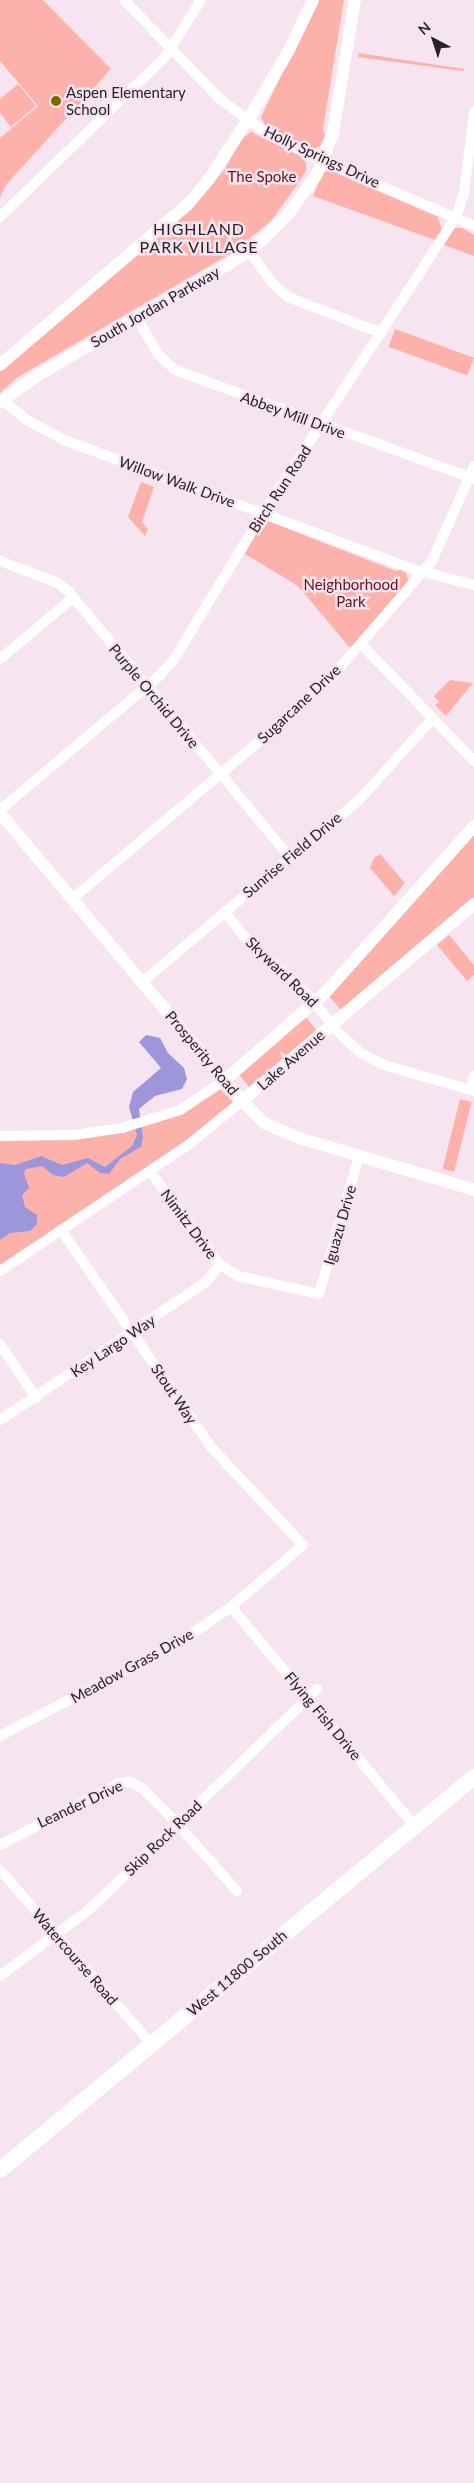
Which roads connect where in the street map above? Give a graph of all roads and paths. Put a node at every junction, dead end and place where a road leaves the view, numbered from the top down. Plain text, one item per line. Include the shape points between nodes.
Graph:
1 (124, 0) edge
2 (201, 0) edge
3 (312, 0) edge
4 (355, 0) edge
5 (171, 50) junction
6 (474, 112) edge
7 (248, 120) junction
8 (323, 161) junction
9 (0, 217) edge
10 (456, 217) junction
11 (474, 226) edge
12 (249, 251) junction
13 (138, 318) junction
14 (381, 333) junction
15 (0, 365) edge
16 (1, 401) edge
17 (321, 425) junction
18 (474, 466) edge
19 (472, 479) edge
20 (263, 513) junction
21 (0, 562) edge
22 (423, 572) junction
23 (474, 585) edge
24 (73, 598) junction
25 (361, 644) junction
26 (0, 659) edge
27 (147, 686) junction
28 (433, 718) junction
29 (474, 761) edge
30 (220, 774) junction
31 (0, 811) edge
32 (474, 826) edge
33 (290, 858) junction
34 (72, 899) junction
35 (474, 904) edge
36 (224, 912) junction
37 (142, 982) junction
38 (315, 1003) junction
39 (332, 1024) junction
40 (474, 1076) edge
41 (224, 1080) junction
42 (472, 1090) edge
43 (242, 1101) junction
44 (0, 1136) edge
45 (360, 1156) junction
46 (150, 1171) junction
47 (474, 1190) edge
48 (61, 1230) junction
49 (220, 1265) junction
50 (0, 1272) edge
51 (319, 1294) joint
52 (133, 1332) junction
53 (0, 1344) edge
54 (36, 1398) junction
55 (0, 1420) edge
56 (303, 1545) joint
57 (231, 1607) junction
58 (317, 1689) dead end
59 (307, 1698) junction
60 (0, 1736) edge
61 (474, 1776) edge
62 (178, 1824) junction
63 (415, 1826) junction
64 (0, 1845) edge
65 (0, 1870) edge
66 (238, 1892) dead end
67 (56, 1936) junction
68 (0, 1976) edge
69 (150, 2044) junction
70 (0, 2170) edge

1 - 5 street, Holly Springs Drive
2 - 5 street
3 - 7 street via 289,50
4 - 8 street, South Jordan Parkway via 336,123
5 - 7 street, Holly Springs Drive via 221,100
5 - 9 street
6 - 10 street, Birch Run Road via 464,194
7 - 8 street, Holly Springs Drive via 286,144
7 - 15 street via 189,203
8 - 10 street, Holly Springs Drive
8 - 12 street, South Jordan Parkway via 299,202
10 - 11 street, Holly Springs Drive
10 - 14 street, Birch Run Road
12 - 13 street, South Jordan Parkway
12 - 14 street via 272,283 288,297
13 - 16 street, South Jordan Parkway
13 - 17 street, Abbey Mill Drive via 158,354 175,370
14 - 17 street, Birch Run Road
16 - 20 street, Willow Walk Drive via 64,440
17 - 19 street, Abbey Mill Drive
17 - 20 street, Birch Run Road
18 - 19 street, Sugarcane Drive
19 - 22 street, Sugarcane Drive via 442,543
20 - 22 street, Willow Walk Drive
20 - 27 street, Birch Run Road via 173,661
21 - 24 street, Purple Orchid Drive via 58,583
22 - 23 street, Willow Walk Drive
22 - 25 street, Sugarcane Drive
24 - 26 street
24 - 27 street, Purple Orchid Drive
25 - 28 street
25 - 30 street, Sugarcane Drive via 327,681
27 - 30 street, Purple Orchid Drive
27 - 31 street, Birch Run Road
28 - 29 street
28 - 33 street, Sunrise Field Drive via 364,794
30 - 33 street, Purple Orchid Drive
30 - 34 street, Sugarcane Drive
31 - 34 street, Prosperity Road
32 - 38 street, Lake Avenue
33 - 36 street, Sunrise Field Drive
34 - 37 street, Prosperity Road
35 - 39 street, Lake Avenue
36 - 37 street, Sunrise Field Drive
36 - 38 street, Skyward Road
37 - 41 street, Prosperity Road
38 - 39 street, Skyward Road
38 - 41 street, Lake Avenue
39 - 42 street, Skyward Road via 351,1046 372,1060
39 - 43 street, Lake Avenue
40 - 42 street
41 - 43 street, Prosperity Road
41 - 44 street, Lake Avenue via 194,1103 126,1127 74,1135
43 - 45 street, Prosperity Road via 264,1123 280,1132
43 - 46 street, Lake Avenue via 197,1139
45 - 47 street, Prosperity Road
45 - 51 street, Iguazu Drive
46 - 48 street, Lake Avenue
46 - 49 street, Nimitz Drive
48 - 50 street, Lake Avenue
48 - 52 street, Stout Way
49 - 51 street, Nimitz Drive via 238,1276
49 - 52 street, Key Largo Way via 206,1282
52 - 54 street, Key Largo Way
52 - 56 street, Stout Way via 212,1448
53 - 54 street
54 - 55 street, Key Largo Way
56 - 57 street, Meadow Grass Drive
57 - 59 street, Flying Fish Drive
57 - 60 street, Meadow Grass Drive via 156,1656
58 - 59 street, Skip Rock Road
59 - 62 street, Skip Rock Road
59 - 63 street, Flying Fish Drive
61 - 63 main road, West 11800 South
62 - 64 street, Leander Drive via 138,1785 123,1782
62 - 66 street, Leander Drive
62 - 67 street, Skip Rock Road via 102,1898
63 - 69 main road, West 11800 South
65 - 67 street, Watercourse Road
67 - 68 street, Skip Rock Road
67 - 69 street, Watercourse Road
69 - 70 main road, West 11800 South

